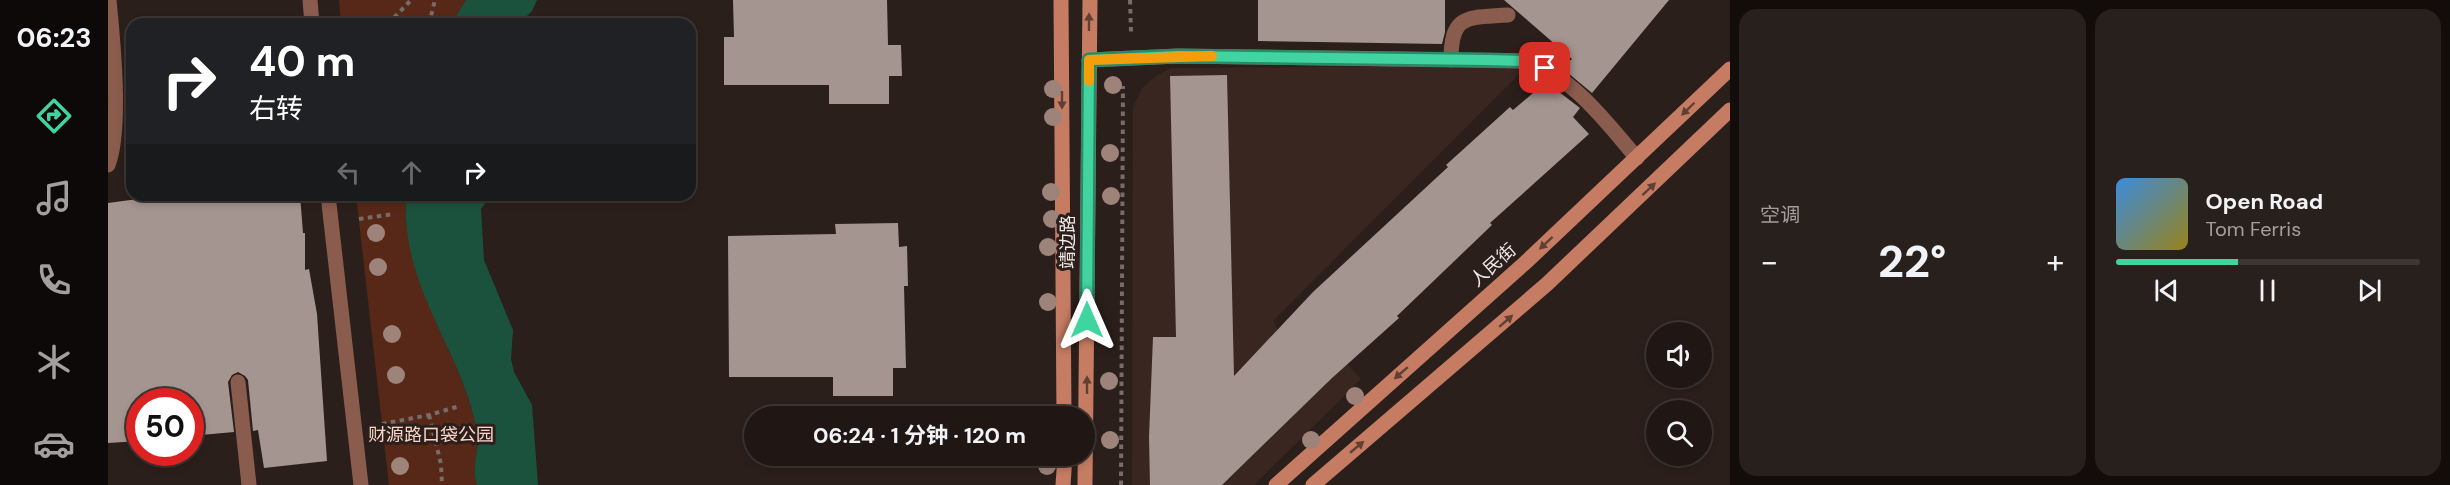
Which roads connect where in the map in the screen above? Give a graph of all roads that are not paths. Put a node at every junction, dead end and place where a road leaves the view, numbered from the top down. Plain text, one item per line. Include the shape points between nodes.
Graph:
1 (108, 0) edge
2 (310, 0) edge
3 (1061, 0) edge
4 (1090, 0) edge
5 (1508, 15) dead end
6 (312, 18) edge
7 (1089, 60) junction
8 (1451, 60) junction
9 (1730, 69) edge
10 (1730, 110) edge
11 (1637, 158) junction
12 (108, 165) edge
13 (329, 201) edge
14 (238, 382) dead end
15 (1064, 406) edge
16 (1064, 466) edge
17 (249, 485) edge
18 (361, 485) edge
19 (1063, 485) edge
20 (1085, 485) edge
21 (1276, 485) edge
22 (1313, 485) edge

1 - 12 street via 114,62 114,128
2 - 6 street
3 -> 15 main road, 靖边路
7 -> 4 main road, 靖边路
5 - 8 street via 1470,18 1458,25 1451,37
7 - 8 street via 1178,56
20 -> 7 main road, 靖边路
8 - 11 street via 1524,61 1545,68 1570,86
9 -> 11 main road, 人民街
22 -> 10 main road via 1547,284
11 -> 21 main road, 人民街
13 - 18 street
14 - 17 street
16 - 19 main road

